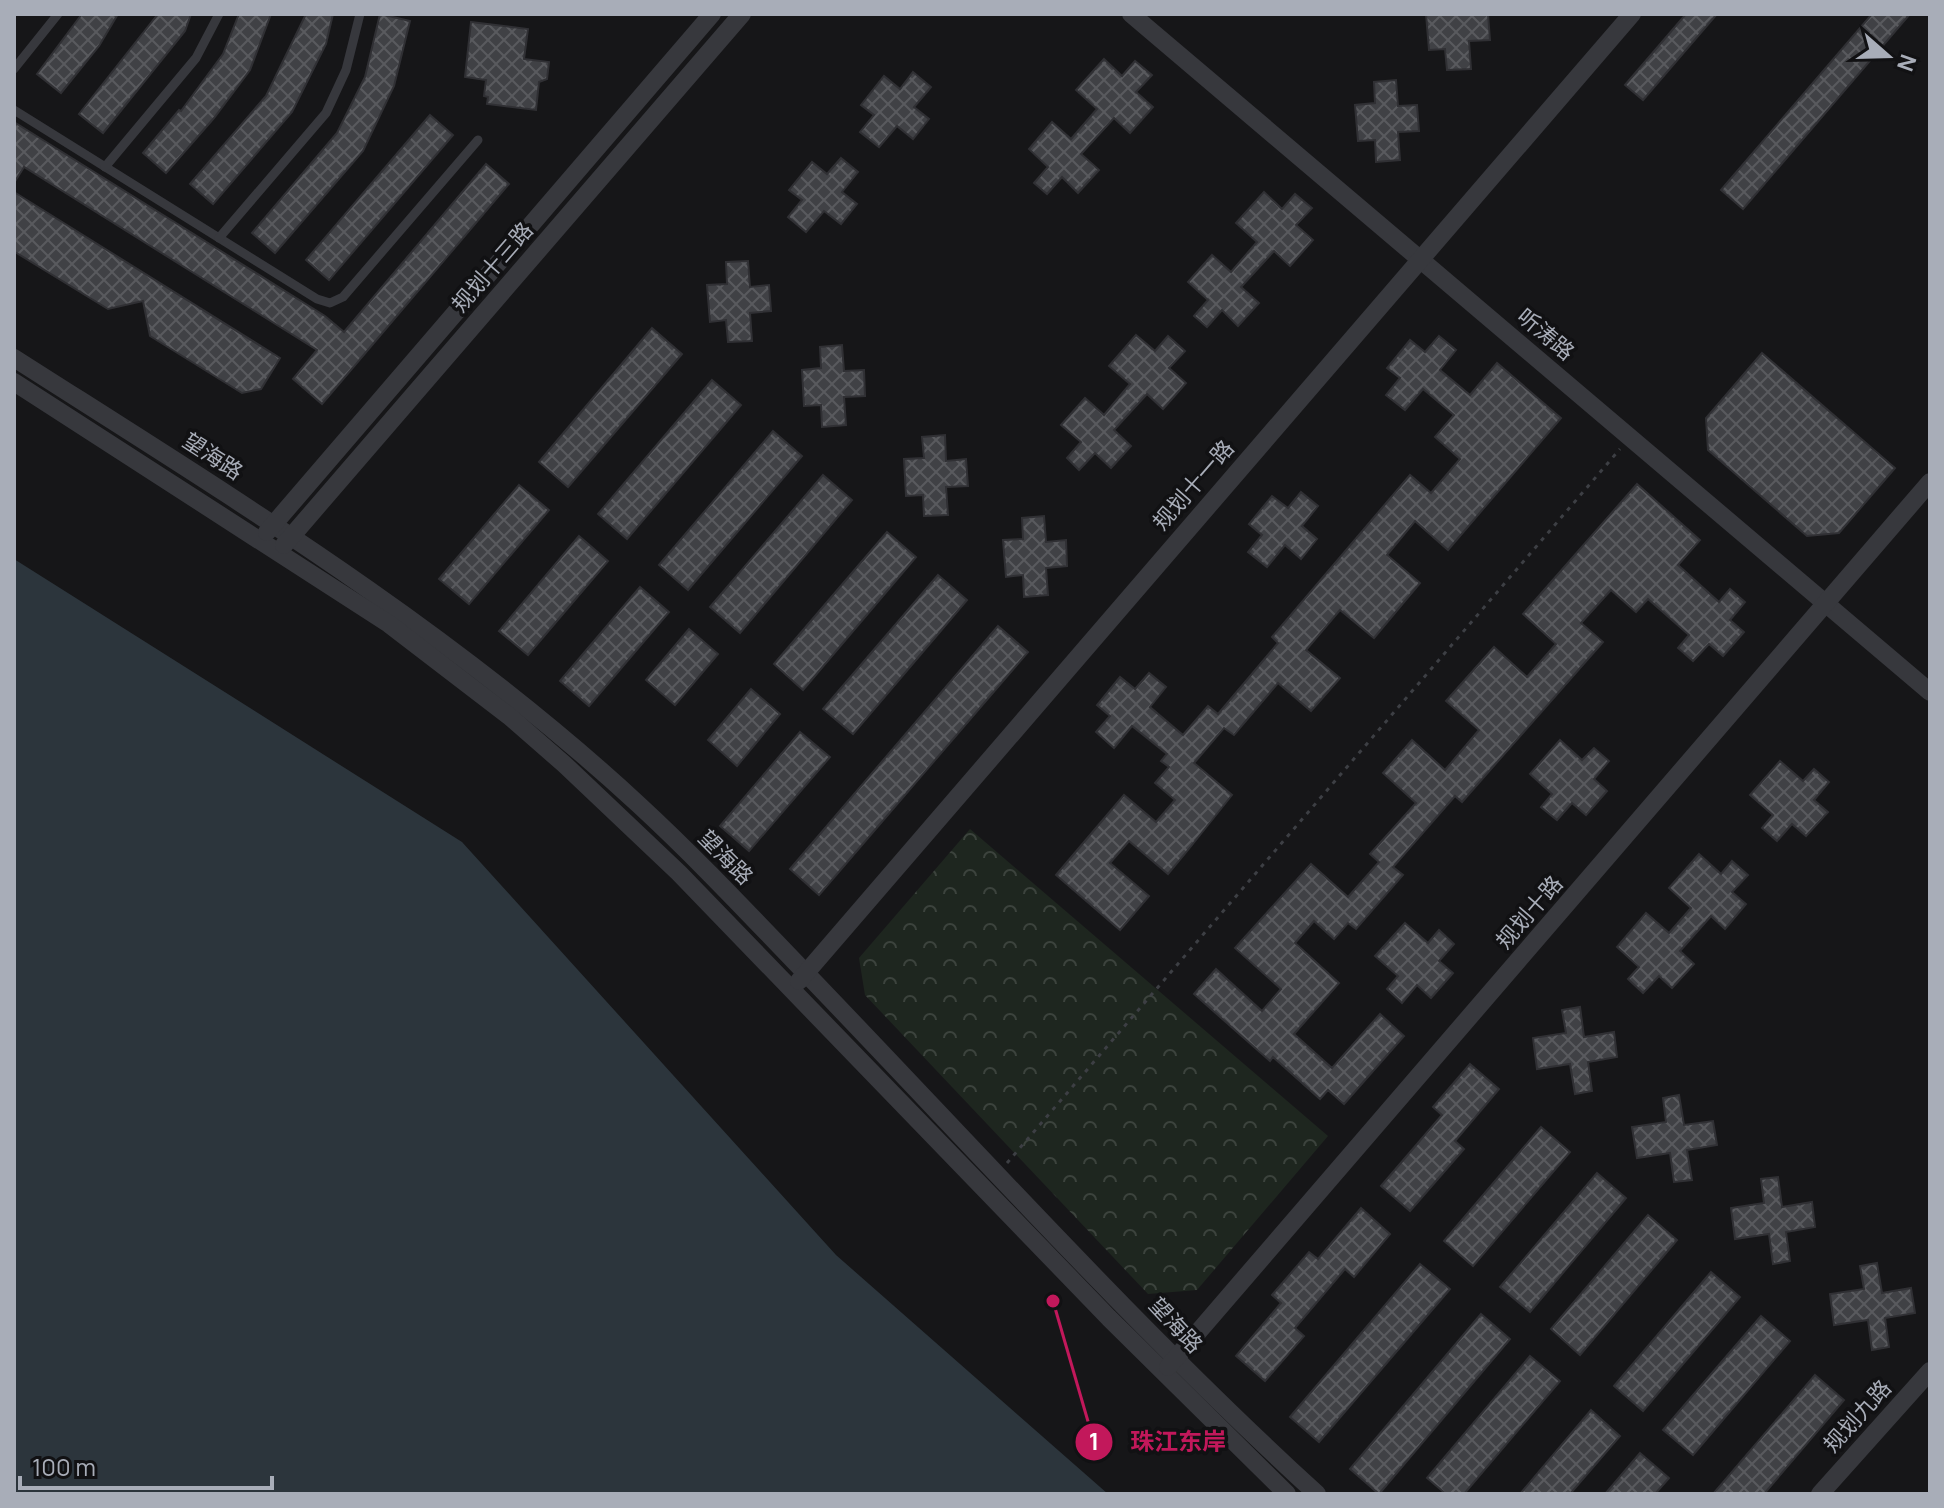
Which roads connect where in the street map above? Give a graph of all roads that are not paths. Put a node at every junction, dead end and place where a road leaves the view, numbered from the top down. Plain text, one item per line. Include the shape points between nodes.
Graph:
1 (58, 14) edge
2 (219, 14) edge
3 (360, 14) edge
4 (712, 14) edge
5 (742, 14) edge
6 (1131, 14) edge
7 (1632, 14) edge
8 (14, 69) edge
9 (14, 110) edge
10 (478, 140) dead end
11 (105, 167) junction
12 (219, 238) junction
13 (1420, 259) junction
14 (14, 358) edge
15 (14, 382) edge
16 (1930, 482) edge
17 (273, 524) junction
18 (292, 536) junction
19 (260, 540) junction
20 (278, 552) junction
21 (1826, 604) junction
22 (1930, 692) edge
23 (806, 973) junction
24 (792, 989) junction
25 (1169, 1366) junction
26 (1930, 1371) edge
27 (1287, 1494) edge
28 (1317, 1494) edge
29 (1820, 1494) edge

1 - 8 lane
2 - 11 lane via 191,64
3 - 12 lane via 346,70 326,113
4 - 17 street, 规划十三路
5 - 18 street, 规划十三路
6 - 13 street, 听涛路
7 - 13 street, 规划十一路
9 - 11 lane
10 - 12 lane via 337,301 323,302
11 - 12 lane
13 - 21 street, 听涛路
13 - 23 street, 规划十一路
14 - 17 street, 望海路
15 - 19 street, 望海路
16 - 21 street, 规划十路
17 - 18 street, 望海路
17 - 19 street, 规划十三路
18 - 20 street, 规划十三路
18 - 23 street, 望海路 via 520,701 640,805
19 - 20 street, 望海路
20 - 24 street, 望海路 via 389,624 509,716 625,820
21 - 22 street, 听涛路
21 - 25 street, 规划十路
23 - 24 street, 规划十一路
23 - 25 street, 望海路 via 998,1173
24 - 25 street, 望海路
25 - 27 street, 望海路
25 - 28 street, 望海路
26 - 29 street, 规划九路

